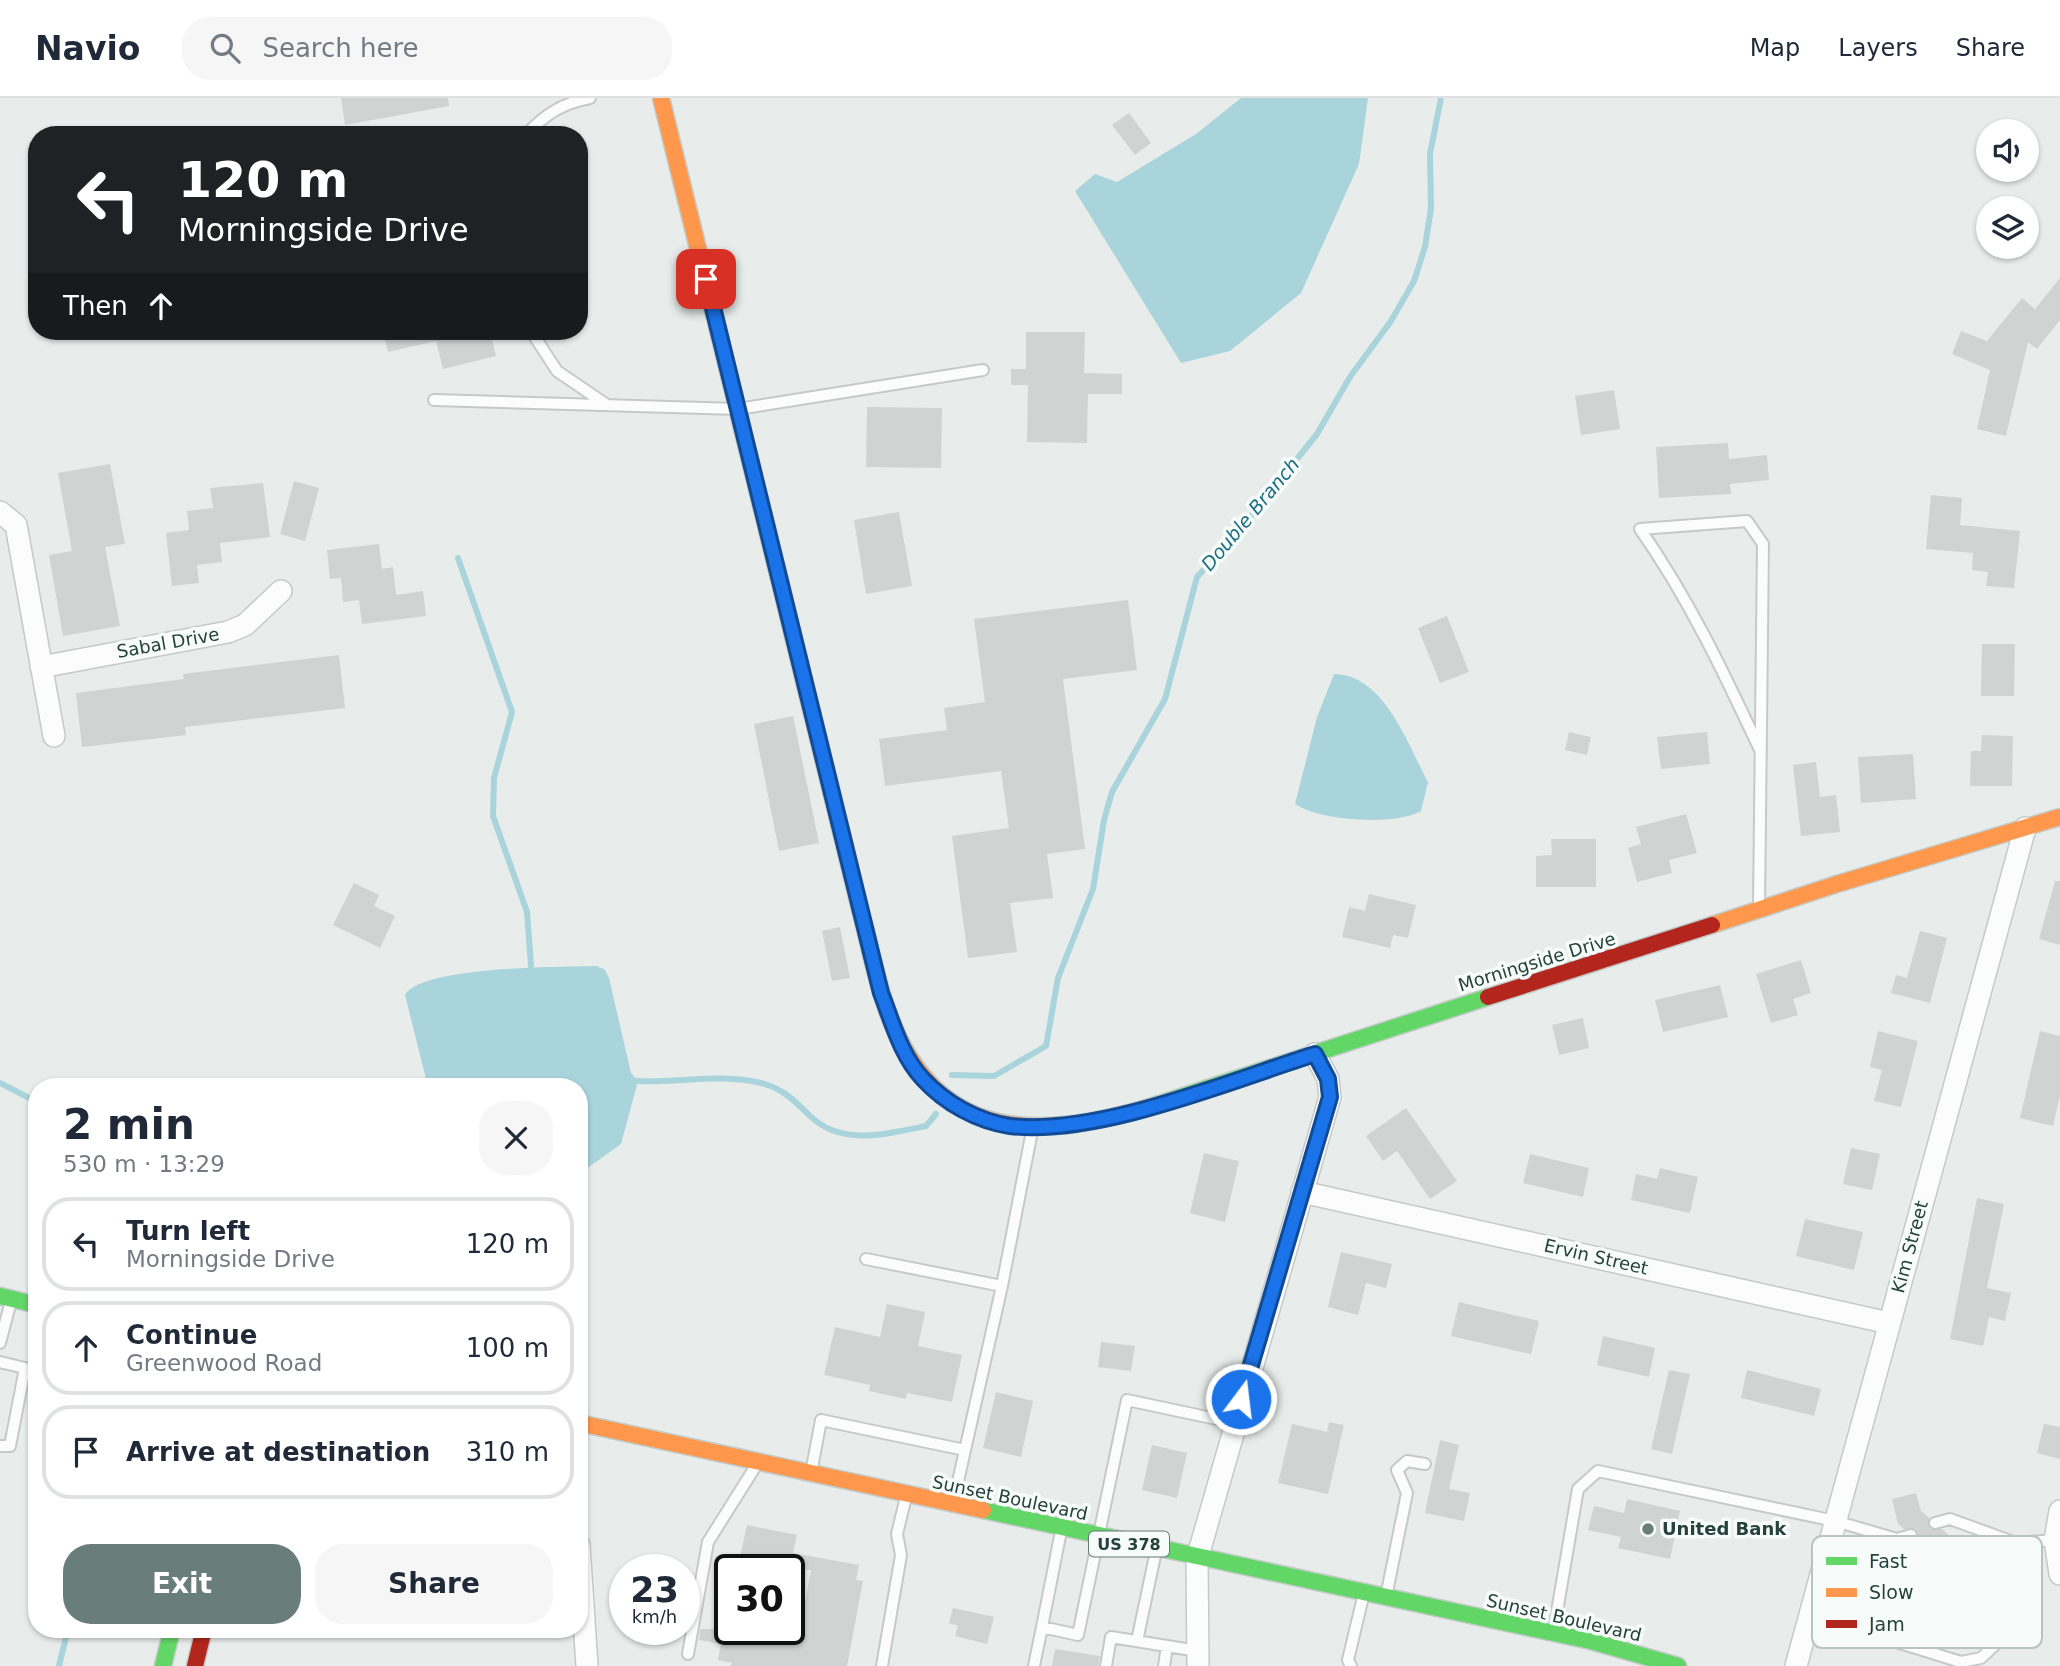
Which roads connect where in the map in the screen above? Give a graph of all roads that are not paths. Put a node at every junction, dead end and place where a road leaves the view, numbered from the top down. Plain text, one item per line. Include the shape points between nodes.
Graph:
1 (590, 98) edge
2 (661, 98) edge
3 (534, 126) edge
4 (537, 340) edge
5 (983, 370) dead end
6 (434, 400) dead end
7 (607, 405) junction
8 (738, 409) junction
9 (0, 512) edge
10 (281, 591) dead end
11 (41, 667) junction
12 (54, 736) dead end
13 (1760, 750) junction
14 (2060, 817) edge
15 (2025, 828) junction
16 (1759, 909) junction
17 (1315, 1054) junction
18 (1027, 1126) junction
19 (1302, 1192) junction
20 (866, 1259) dead end
21 (1002, 1286) junction
22 (6, 1297) edge
23 (28, 1303) edge
24 (1889, 1323) junction
25 (0, 1343) edge
26 (0, 1362) edge
27 (1235, 1423) junction
28 (588, 1425) edge
29 (0, 1446) edge
30 (965, 1450) junction
31 (758, 1462) junction
32 (1425, 1464) dead end
33 (811, 1474) junction
34 (906, 1494) junction
35 (953, 1505) junction
36 (2060, 1511) edge
37 (1835, 1521) junction
38 (1935, 1523) dead end
39 (1062, 1529) junction
40 (1911, 1535) dead end
41 (1831, 1536) edge
42 (1887, 1536) edge
43 (1908, 1536) edge
44 (1997, 1536) edge
45 (1098, 1537) junction
46 (2055, 1539) junction
47 (2042, 1540) edge
48 (1156, 1549) junction
49 (1197, 1559) junction
50 (2060, 1574) edge
51 (1364, 1594) junction
52 (1385, 1598) junction
53 (1812, 1607) edge
54 (1042, 1627) junction
55 (1553, 1633) junction
56 (170, 1638) edge
57 (202, 1638) edge
58 (585, 1638) edge
59 (1137, 1641) junction
60 (1167, 1646) junction
61 (1913, 1648) edge
62 (1992, 1648) edge
63 (688, 1654) dead end
64 (1198, 1659) edge
65 (1961, 1664) edge
66 (163, 1666) edge
67 (195, 1666) edge
68 (587, 1666) edge
69 (882, 1666) edge
70 (1034, 1666) edge
71 (1106, 1666) edge
72 (1164, 1666) edge
73 (1351, 1666) edge
74 (1678, 1666) edge
75 (1796, 1666) edge

1 - 3 lane via 561,105
2 - 8 street, Morningside Drive
4 - 7 lane via 557,371
5 - 8 lane
6 - 7 lane
7 - 8 lane
8 - 18 street, Morningside Drive via 881,993 901,1045 920,1076 942,1098 993,1122
9 - 11 street via 16,524
10 - 11 street, Sabal Drive via 245,625 228,632
11 - 12 street
13 - 13 lane via 1763,544 1748,521 1640,529 1674,577 1704,632
13 - 16 lane
14 - 15 street, Morningside Drive
15 - 16 street, Morningside Drive
15 - 24 street, Kim Street
16 - 17 street, Morningside Drive
17 - 18 street, Morningside Drive via 1151,1107 1072,1124
17 - 19 street via 1328,1079 1330,1097
18 - 21 lane
19 - 24 street, Ervin Street
19 - 27 street
20 - 21 lane
21 - 30 lane
22 - 23 street
22 - 25 lane
24 - 37 street, Kim Street
26 - 29 lane via 25,1368 10,1446
27 - 45 lane via 1127,1400
27 - 49 street
28 - 31 street, Sunset Boulevard / US 378
30 - 33 lane via 821,1420
30 - 35 lane
31 - 33 street, Sunset Boulevard / US 378
31 - 63 lane via 708,1542
32 - 52 lane via 1407,1461 1397,1470 1407,1493
33 - 34 street, Sunset Boulevard / US 378
34 - 35 street, Sunset Boulevard / US 378
34 - 69 lane
35 - 39 street, Sunset Boulevard / US 378
36 - 46 street
37 - 41 street, Kim Street
37 - 42 lane
37 - 55 lane via 1598,1471 1578,1489
38 - 44 lane via 1950,1519
39 - 45 street, Sunset Boulevard / US 378
39 - 54 lane
40 - 43 lane
45 - 48 street, Sunset Boulevard / US 378
45 - 54 lane via 1079,1635
46 - 47 lane
46 - 50 street
48 - 49 street, Sunset Boulevard / US 378
48 - 59 lane
49 - 51 street, Sunset Boulevard / US 378
49 - 64 street
51 - 52 street, Sunset Boulevard / US 378
51 - 73 lane via 1348,1660
52 - 55 street, Sunset Boulevard / US 378
53 - 75 street, Kim Street
54 - 70 lane
55 - 74 street, Sunset Boulevard / US 378
56 - 66 street
57 - 67 street
58 - 68 street
59 - 60 lane
59 - 71 lane via 1111,1637
60 - 64 lane
60 - 72 lane
61 - 65 lane
62 - 65 lane via 1981,1658

